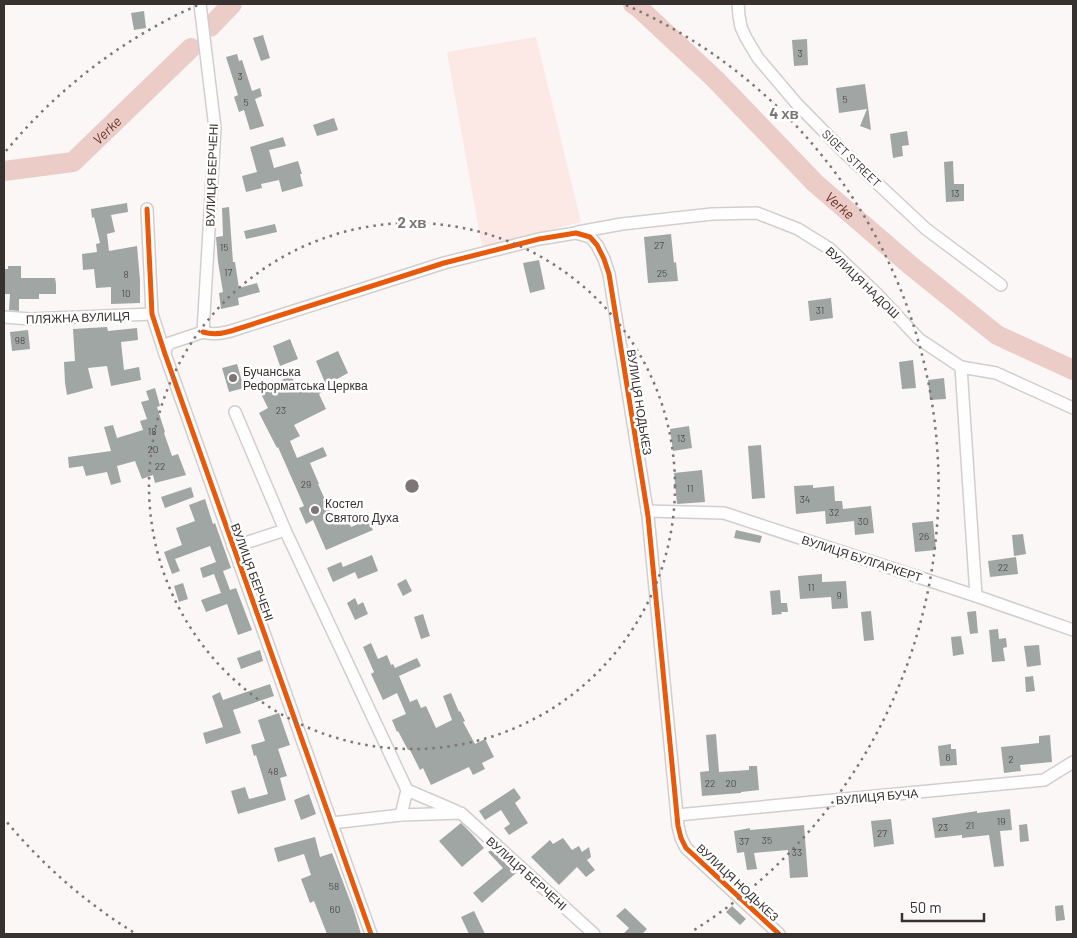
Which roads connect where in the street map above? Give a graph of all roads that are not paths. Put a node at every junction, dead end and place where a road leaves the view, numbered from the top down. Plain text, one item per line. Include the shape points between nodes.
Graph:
1 (200, 4) edge
2 (738, 4) edge
3 (147, 209) dead end
4 (576, 233) junction
5 (1001, 285) dead end
6 (152, 314) junction
7 (4, 317) edge
8 (203, 332) junction
9 (164, 354) junction
10 (961, 367) junction
11 (1073, 408) edge
12 (235, 412) dead end
13 (647, 511) junction
14 (285, 530) junction
15 (233, 546) junction
16 (976, 596) junction
17 (1073, 630) edge
18 (1073, 762) edge
19 (408, 790) junction
20 (461, 813) junction
21 (402, 815) junction
22 (677, 815) junction
23 (332, 823) junction
24 (371, 934) edge
25 (594, 934) edge
26 (779, 934) edge

1 - 8 street, ВУЛИЦЯ БЕРЧЕНІ via 215,128
2 - 5 street, SIGET STREET via 746,38 758,58 797,104 926,229
3 - 6 street, ВУЛИЦЯ БЕРЧЕНІ
4 - 8 street via 444,263 225,333
4 - 10 street, ВУЛИЦЯ НАДОШ via 622,224 712,214 756,213 798,229 830,249 920,339
4 - 13 street, ВУЛИЦЯ НОДЬКЕЗ via 590,236 597,244 608,274
6 - 7 street, ПЛЯЖНА ВУЛИЦЯ via 30,319
6 - 9 street, ВУЛИЦЯ БЕРЧЕНІ
8 - 9 street via 170,343
9 - 15 street, ВУЛИЦЯ БЕРЧЕНІ
10 - 11 street, ВУЛИЦЯ НАДОШ via 996,373
10 - 16 street
12 - 14 street
13 - 16 street, ВУЛИЦЯ БУЛГАРКЕРТ via 724,513
13 - 22 street, ВУЛИЦЯ НОДЬКЕЗ
14 - 15 street, ВУЛИЦЯ БЕРЧЕНІ
14 - 19 street
15 - 23 street, ВУЛИЦЯ БЕРЧЕНІ
16 - 17 street, ВУЛИЦЯ БУЛГАРКЕРТ
18 - 22 street, ВУЛИЦЯ БУЧА via 1044,780
19 - 20 street, ВУЛИЦЯ БЕРЧЕНІ
19 - 21 street
20 - 21 street
20 - 25 street, ВУЛИЦЯ БЕРЧЕНІ
21 - 23 street
22 - 26 street, ВУЛИЦЯ НОДЬКЕЗ via 686,848
23 - 24 street, ВУЛИЦЯ БЕРЧЕНІ

